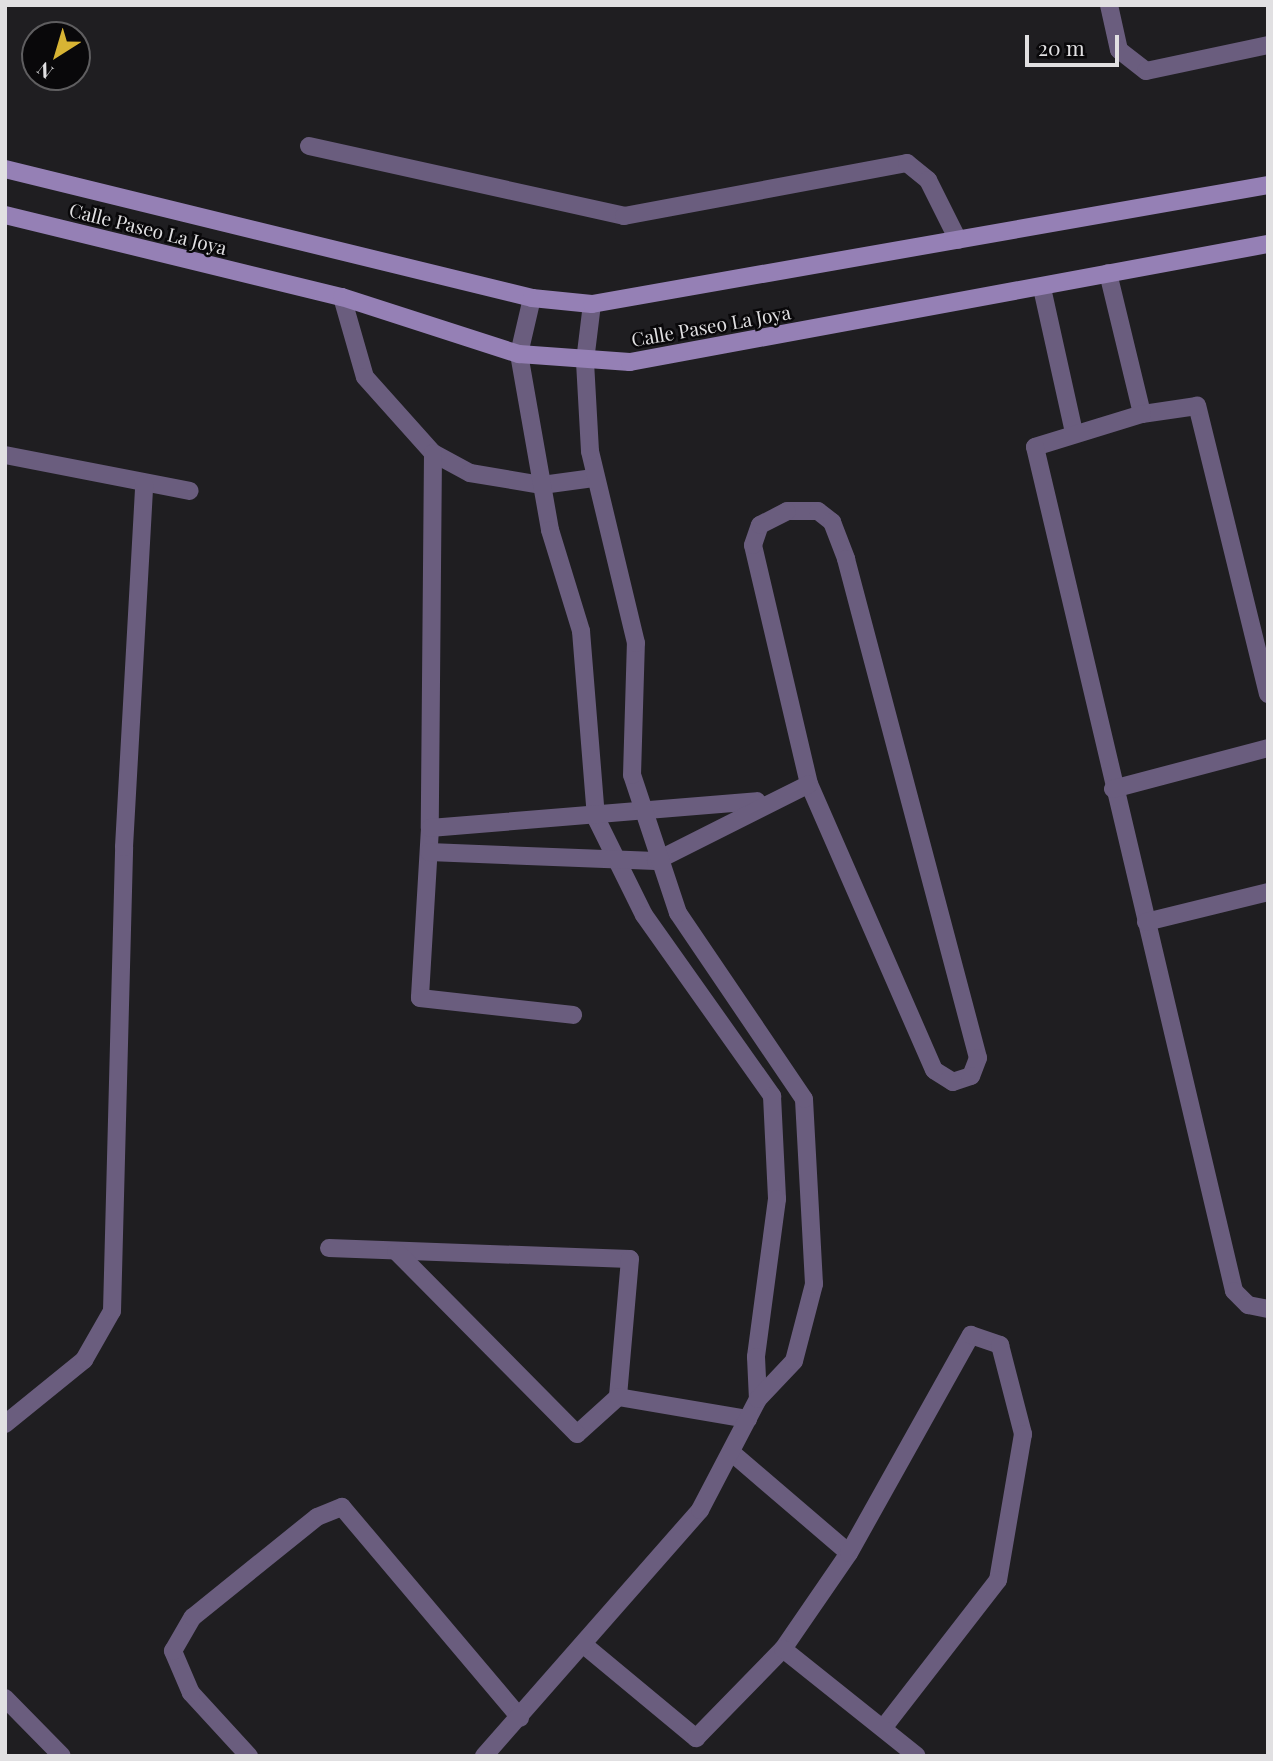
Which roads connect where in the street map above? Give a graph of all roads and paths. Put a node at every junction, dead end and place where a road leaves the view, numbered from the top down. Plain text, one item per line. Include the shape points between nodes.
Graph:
1 (1109, 5) edge
2 (1268, 46) edge
3 (309, 146) dead end
4 (5, 170) edge
5 (1268, 185) edge
6 (5, 215) edge
7 (958, 240) junction
8 (1268, 244) edge
9 (1108, 273) junction
10 (1042, 288) junction
11 (342, 297) junction
12 (532, 298) junction
13 (592, 304) junction
14 (519, 354) junction
15 (585, 361) junction
16 (1142, 414) junction
17 (1074, 432) junction
18 (433, 453) junction
19 (5, 455) edge
20 (594, 478) junction
21 (144, 485) junction
22 (542, 485) junction
23 (190, 491) dead end
24 (1268, 694) edge
25 (1268, 748) edge
26 (809, 785) junction
27 (1113, 789) junction
28 (768, 800) junction
29 (646, 814) junction
30 (596, 818) junction
31 (430, 828) junction
32 (429, 852) junction
33 (656, 861) junction
34 (618, 862) junction
35 (1268, 892) edge
36 (1146, 922) junction
37 (573, 1014) dead end
38 (772, 1097) junction
39 (804, 1099) junction
40 (329, 1248) dead end
41 (397, 1251) junction
42 (1268, 1309) edge
43 (618, 1397) junction
44 (758, 1399) junction
45 (8, 1415) edge
46 (748, 1419) junction
47 (731, 1452) junction
48 (849, 1553) junction
49 (584, 1645) junction
50 (783, 1649) junction
51 (5, 1698) edge
52 (520, 1718) junction
53 (883, 1728) junction
54 (62, 1756) edge
55 (249, 1756) edge
56 (484, 1756) edge
57 (917, 1756) edge

1 - 2 street via 1119,50 1146,71
3 - 7 street via 624,216 907,163 928,180
4 - 12 main road, Calle Paseo La Joya
5 - 7 main road, Calle Paseo La Joya
6 - 11 main road, Calle Paseo La Joya
7 - 13 main road, Calle Paseo La Joya
8 - 9 main road, Calle Paseo La Joya
9 - 10 main road, Calle Paseo La Joya
9 - 16 street
10 - 15 main road, Calle Paseo La Joya via 630,362
10 - 17 street
11 - 14 main road, Calle Paseo La Joya
11 - 18 street via 365,377
12 - 13 main road, Calle Paseo La Joya
12 - 14 street
13 - 15 street
14 - 15 main road, Calle Paseo La Joya
14 - 22 street
15 - 20 street
16 - 17 street
16 - 24 street via 1188,403 1203,412
17 - 27 street via 1043,442 1033,455
18 - 22 street via 470,473
18 - 31 street
19 - 21 street
20 - 22 street
20 - 29 street via 636,643 632,775
21 - 23 street
21 - 45 street via 124,848 112,1311 84,1360
22 - 30 street via 581,631
25 - 27 street
26 - 26 street via 934,1070 953,1082 971,1076 978,1058 846,559 832,522 818,511 787,511 760,525 753,545
26 - 28 street
27 - 36 street
28 - 29 street
28 - 33 street
29 - 30 street
29 - 33 street
30 - 31 street
30 - 34 street
31 - 32 street
32 - 34 street
32 - 37 street via 421,998
33 - 34 street
33 - 39 street via 678,913
34 - 38 street via 644,915
35 - 36 street
36 - 42 street via 1234,1291 1248,1305
38 - 39 street
38 - 44 street via 777,1199 756,1357
39 - 44 street via 814,1284 794,1361
40 - 41 street
41 - 43 street via 577,1434
41 - 43 street via 630,1259
43 - 46 street
44 - 46 street
46 - 47 street
47 - 48 street
47 - 49 street via 700,1510
48 - 50 street
48 - 53 street via 971,1335 1000,1345 1023,1434 998,1580
49 - 50 street via 696,1738
49 - 52 street
50 - 53 street
51 - 54 street
52 - 55 street via 342,1507 317,1517 193,1618 173,1651 191,1693
52 - 56 street
53 - 57 street

